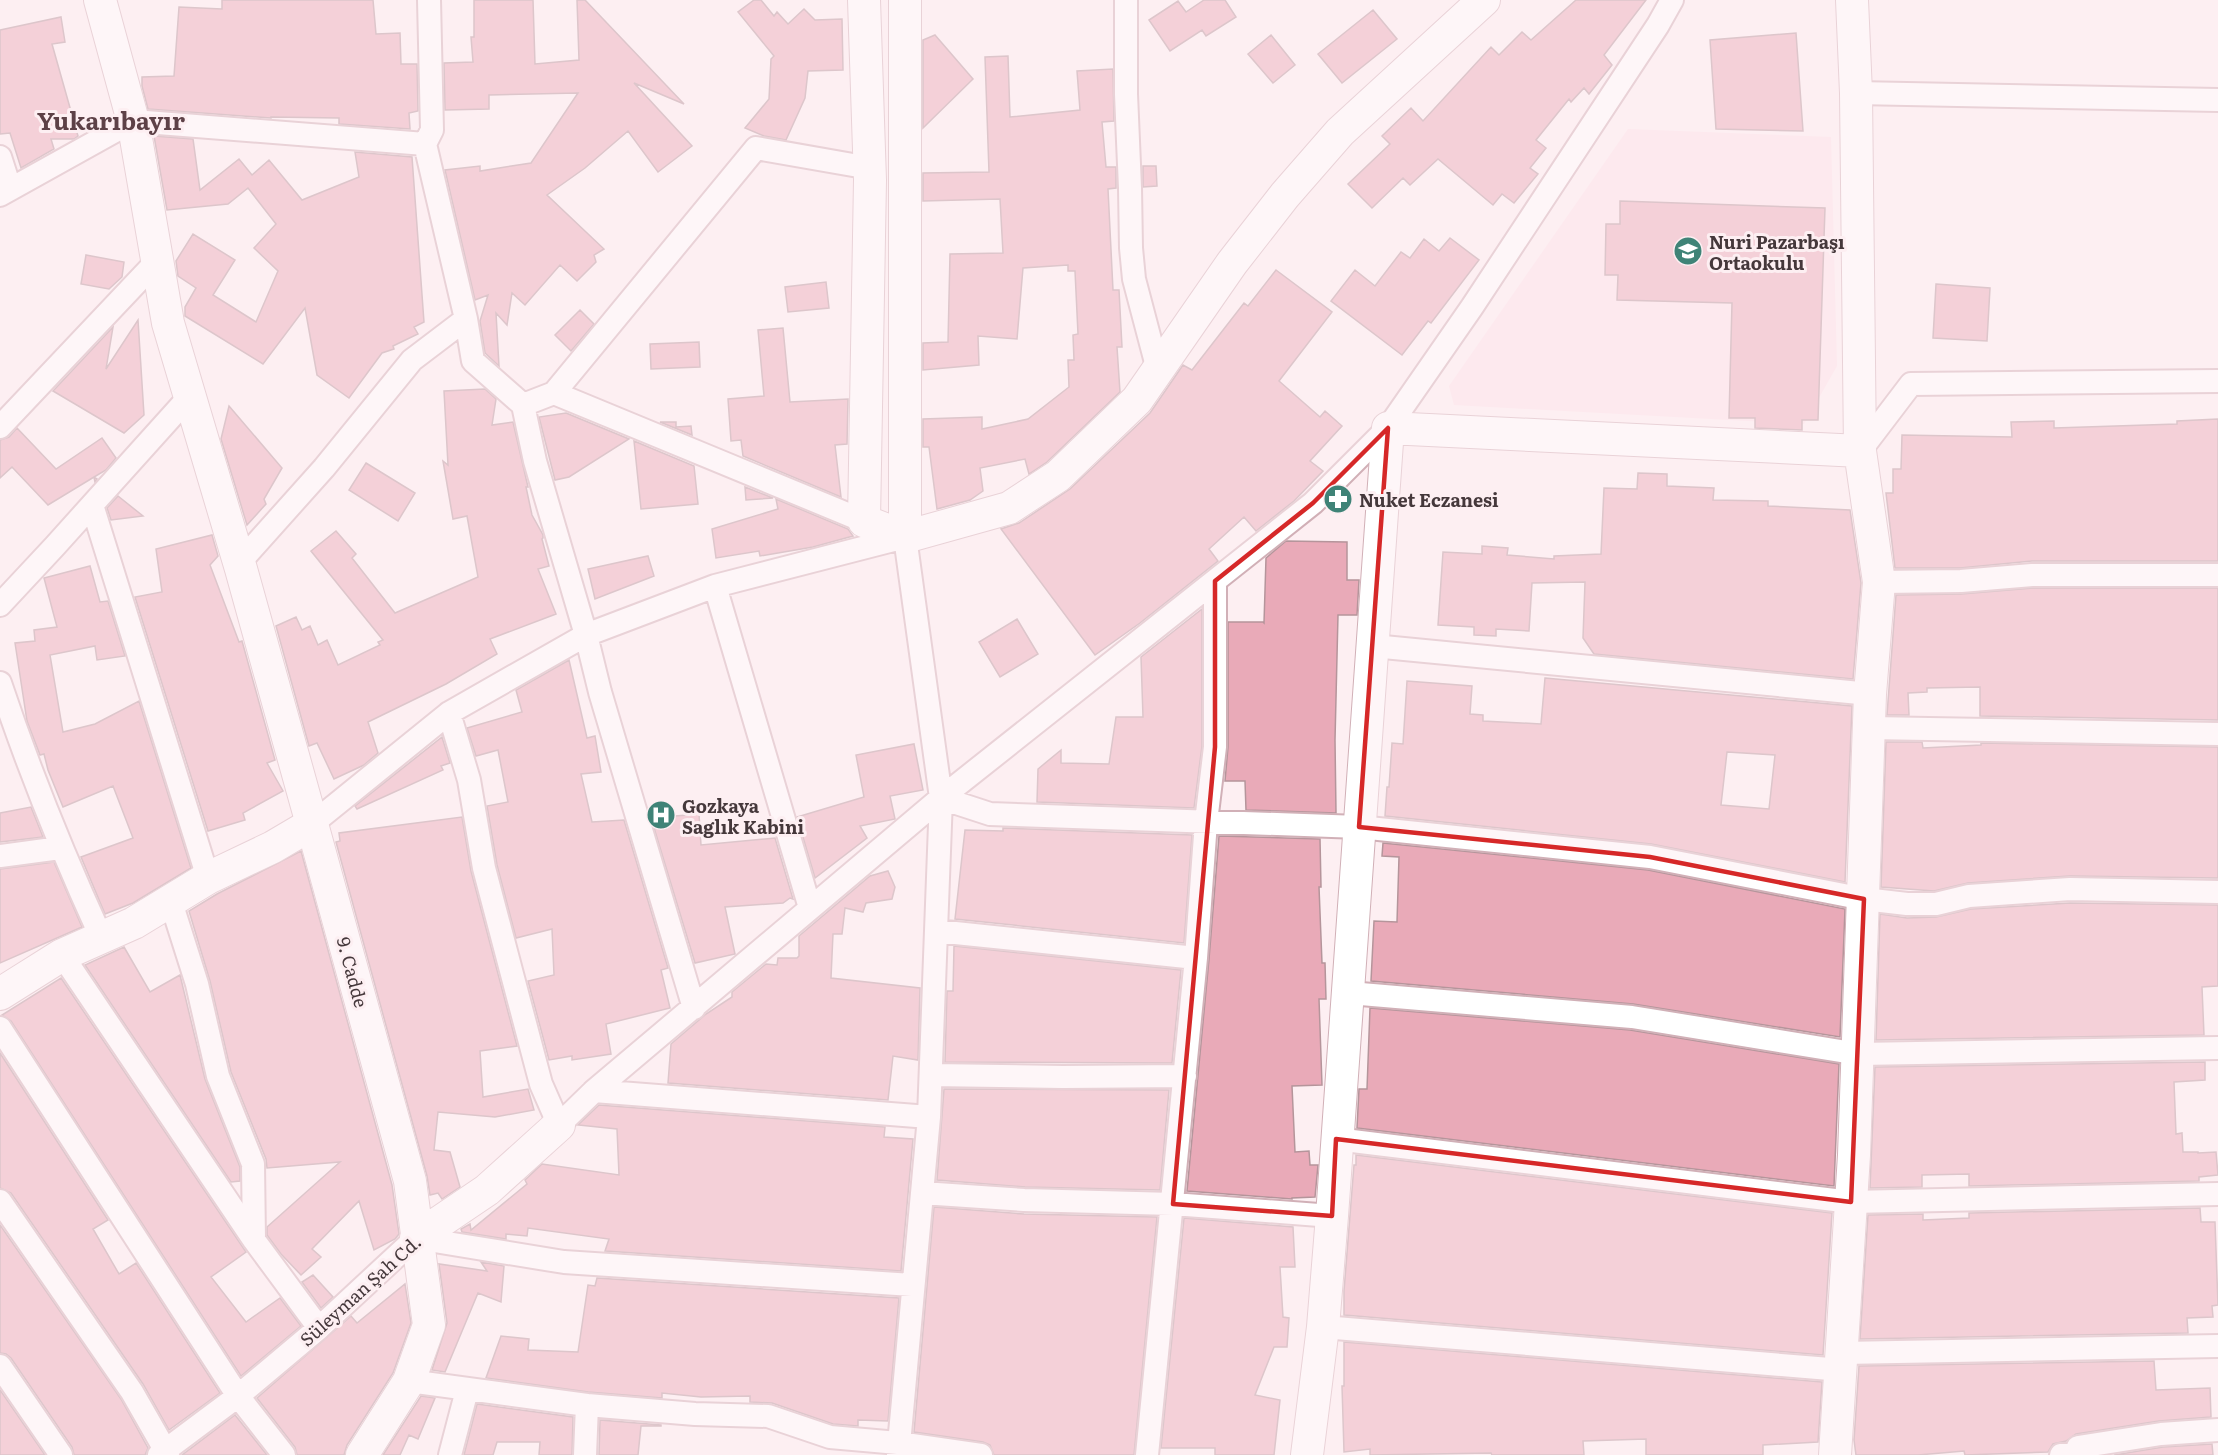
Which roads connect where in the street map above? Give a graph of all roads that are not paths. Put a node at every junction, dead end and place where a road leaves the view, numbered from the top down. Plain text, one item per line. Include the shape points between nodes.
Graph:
1 (100, 0) edge
2 (429, 0) edge
3 (864, 0) edge
4 (905, 0) edge
5 (1126, 0) edge
6 (1484, 0) edge
7 (1672, 0) edge
8 (1852, 0) edge
9 (1856, 93) junction
10 (2218, 100) edge
11 (132, 121) junction
12 (425, 144) junction
13 (0, 157) edge
14 (870, 168) junction
15 (5, 191) edge
16 (157, 261) junction
17 (466, 319) junction
18 (1158, 370) junction
19 (2218, 381) edge
20 (554, 393) junction
21 (190, 396) junction
22 (523, 405) junction
23 (0, 427) edge
24 (1388, 428) junction
25 (1860, 451) junction
26 (92, 505) junction
27 (864, 521) junction
28 (905, 537) junction
29 (239, 563) junction
30 (2218, 575) edge
31 (1215, 582) junction
32 (1879, 582) junction
33 (715, 586) junction
34 (0, 605) edge
35 (586, 635) junction
36 (1373, 646) junction
37 (0, 683) edge
38 (1870, 694) junction
39 (449, 713) junction
40 (1869, 728) junction
41 (2218, 734) edge
42 (9, 739) edge
43 (941, 798) junction
44 (1206, 822) junction
45 (312, 824) junction
46 (1359, 827) junction
47 (60, 848) junction
48 (0, 856) edge
49 (208, 878) junction
50 (2218, 892) edge
51 (1864, 899) junction
52 (171, 902) junction
53 (810, 908) junction
54 (936, 931) junction
55 (101, 936) junction
56 (62, 955) junction
57 (1196, 958) junction
58 (1349, 993) junction
59 (0, 994) edge
60 (694, 1008) junction
61 (0, 1028) edge
62 (2218, 1048) edge
63 (1859, 1054) junction
64 (931, 1075) junction
65 (1185, 1076) junction
66 (594, 1091) junction
67 (929, 1117) junction
68 (559, 1125) junction
69 (1336, 1139) junction
70 (922, 1193) junction
71 (2218, 1194) edge
72 (0, 1201) edge
73 (1851, 1202) junction
74 (1173, 1204) junction
75 (1332, 1216) junction
76 (416, 1238) junction
77 (254, 1240) junction
78 (912, 1285) junction
79 (319, 1328) junction
80 (1323, 1328) junction
81 (2218, 1346) edge
82 (1842, 1361) junction
83 (0, 1366) edge
84 (409, 1381) junction
85 (467, 1390) junction
86 (238, 1396) junction
87 (587, 1405) junction
88 (2218, 1430) edge
89 (898, 1449) edge
90 (164, 1454) edge
91 (61, 1455) edge
92 (284, 1455) edge
93 (362, 1455) edge
94 (450, 1455) edge
95 (585, 1455) edge
96 (981, 1455) edge
97 (1147, 1455) edge
98 (1307, 1455) edge
99 (1835, 1455) edge
100 (2061, 1455) edge

1 - 11 street, 9. Cadde
2 - 12 street via 432,130
3 - 14 street
4 - 28 street
5 - 18 street via 1131,248 1134,279
6 - 18 street via 1324,150 1232,262
7 - 24 street via 1485,288
8 - 9 street
9 - 10 street
9 - 25 street
11 - 12 street
11 - 15 street
11 - 16 street, 9. Cadde
12 - 17 street
13 - 15 street
14 - 20 street via 756,148
14 - 27 street
16 - 21 street, 9. Cadde via 168,323
16 - 23 street
17 - 22 street via 473,361
17 - 29 street via 412,360 324,468
18 - 28 street via 1137,400 1058,476 1009,508
19 - 25 street via 1911,384
20 - 22 street
20 - 27 street
21 - 26 street
21 - 29 street, 9. Cadde
22 - 35 street via 534,461
24 - 25 street
24 - 31 street via 1313,503
24 - 36 street
25 - 32 street
26 - 34 street
26 - 49 street
27 - 28 street
28 - 33 street
28 - 43 street
29 - 45 street, 9. Cadde
30 - 32 street via 2032,575
31 - 43 street
31 - 44 street via 1215,747
32 - 38 street
33 - 35 street
33 - 53 street
35 - 39 street
35 - 60 street
36 - 38 street
36 - 46 street
37 - 42 street
38 - 40 street
39 - 45 street
39 - 68 street via 469,780 484,868 541,1084
40 - 41 street
40 - 51 street
42 - 47 street
43 - 44 street via 990,814
43 - 53 street
43 - 54 street
44 - 46 street
44 - 57 street
45 - 49 street
45 - 76 street, 9. Cadde via 410,1181
46 - 51 street via 1650,857
46 - 58 street
47 - 48 street
47 - 55 street
49 - 52 street
50 - 51 street via 2070,889 1969,896 1936,904
51 - 63 street
52 - 55 street
52 - 77 street via 197,984 218,1076 253,1164
53 - 60 street
54 - 57 street
54 - 64 street
55 - 56 street
56 - 59 street
56 - 77 street
57 - 65 street
58 - 63 street via 1632,1017
58 - 69 street
60 - 66 street
61 - 86 street
62 - 63 street
63 - 73 street
64 - 65 street
64 - 67 street
65 - 74 street
66 - 67 street
66 - 68 street
67 - 70 street
68 - 76 street, Süleyman Şah Cd. via 487,1190
69 - 73 street
69 - 75 street
70 - 74 street
70 - 78 street
71 - 73 street
72 - 90 street via 132,1392
73 - 82 street
74 - 75 street
74 - 97 street
75 - 80 street
76 - 78 street via 564,1262
76 - 79 street, Süleyman Şah Cd.
76 - 84 street, 9. Cadde via 429,1325
77 - 79 street
78 - 89 street
79 - 86 street, Süleyman Şah Cd.
80 - 82 street
80 - 98 street
81 - 82 street
82 - 99 street
83 - 91 street
84 - 85 street
84 - 93 street, 9. Cadde
85 - 87 street
85 - 94 street
86 - 90 street, Süleyman Şah Cd.
86 - 92 street
87 - 89 street via 768,1416 830,1437
87 - 95 street
88 - 100 street via 2090,1445 2078,1447 2078,1454
89 - 96 street

